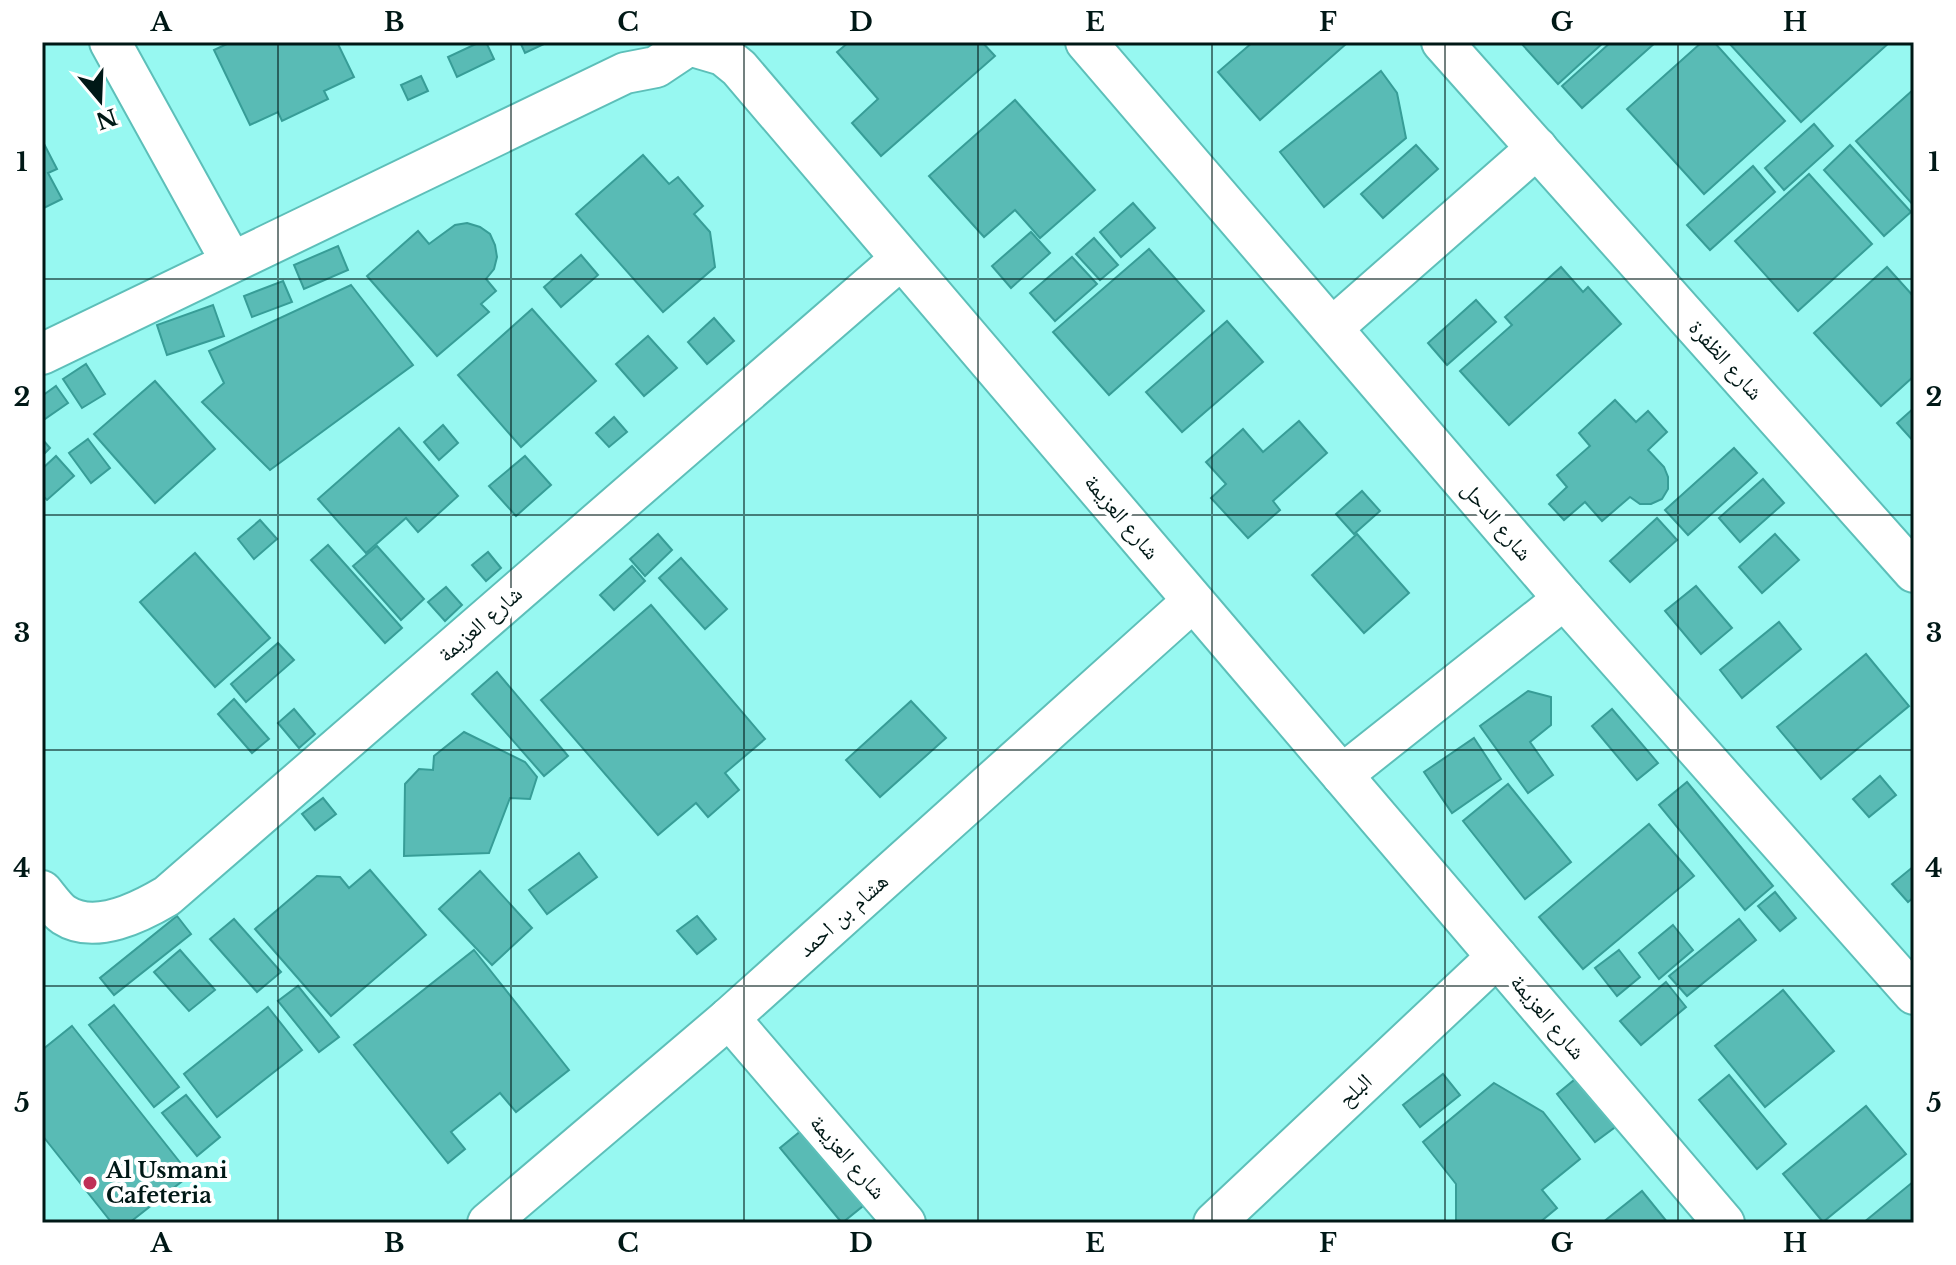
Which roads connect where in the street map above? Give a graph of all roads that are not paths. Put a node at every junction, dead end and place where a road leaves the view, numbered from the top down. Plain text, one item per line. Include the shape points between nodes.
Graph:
1 (110, 42) edge
2 (1086, 42) edge
3 (1442, 42) edge
4 (1537, 148) junction
5 (901, 259) junction
6 (231, 261) junction
7 (1332, 328) junction
8 (42, 354) edge
9 (1914, 572) edge
10 (1564, 599) junction
11 (1193, 601) junction
12 (1342, 775) junction
13 (42, 891) edge
14 (1497, 957) junction
15 (1914, 994) edge
16 (729, 1018) junction
17 (488, 1223) edge
18 (905, 1223) edge
19 (1214, 1223) edge
20 (1724, 1223) edge

1 - 6 street
2 - 7 street, شارع الدحل
3 - 4 street, شارع الظفرة
4 - 7 street
4 - 9 street, شارع الظفرة
5 - 6 street, شارع العزيمة via 739,68 723,55 689,45 656,67 625,73
5 - 11 street, شارع العزيمة
5 - 13 street, شارع العزيمة via 167,896 138,911 89,923 63,915
6 - 8 street, شارع العزيمة
7 - 10 street, شارع الدحل
10 - 12 street
10 - 15 street, شارع الدحل
11 - 12 street, شارع العزيمة
11 - 16 street, هشام بن احمد
12 - 14 street, شارع العزيمة
14 - 19 street, البلح
14 - 20 street, شارع العزيمة
16 - 17 street, هشام بن احمد
16 - 18 street, شارع العزيمة

